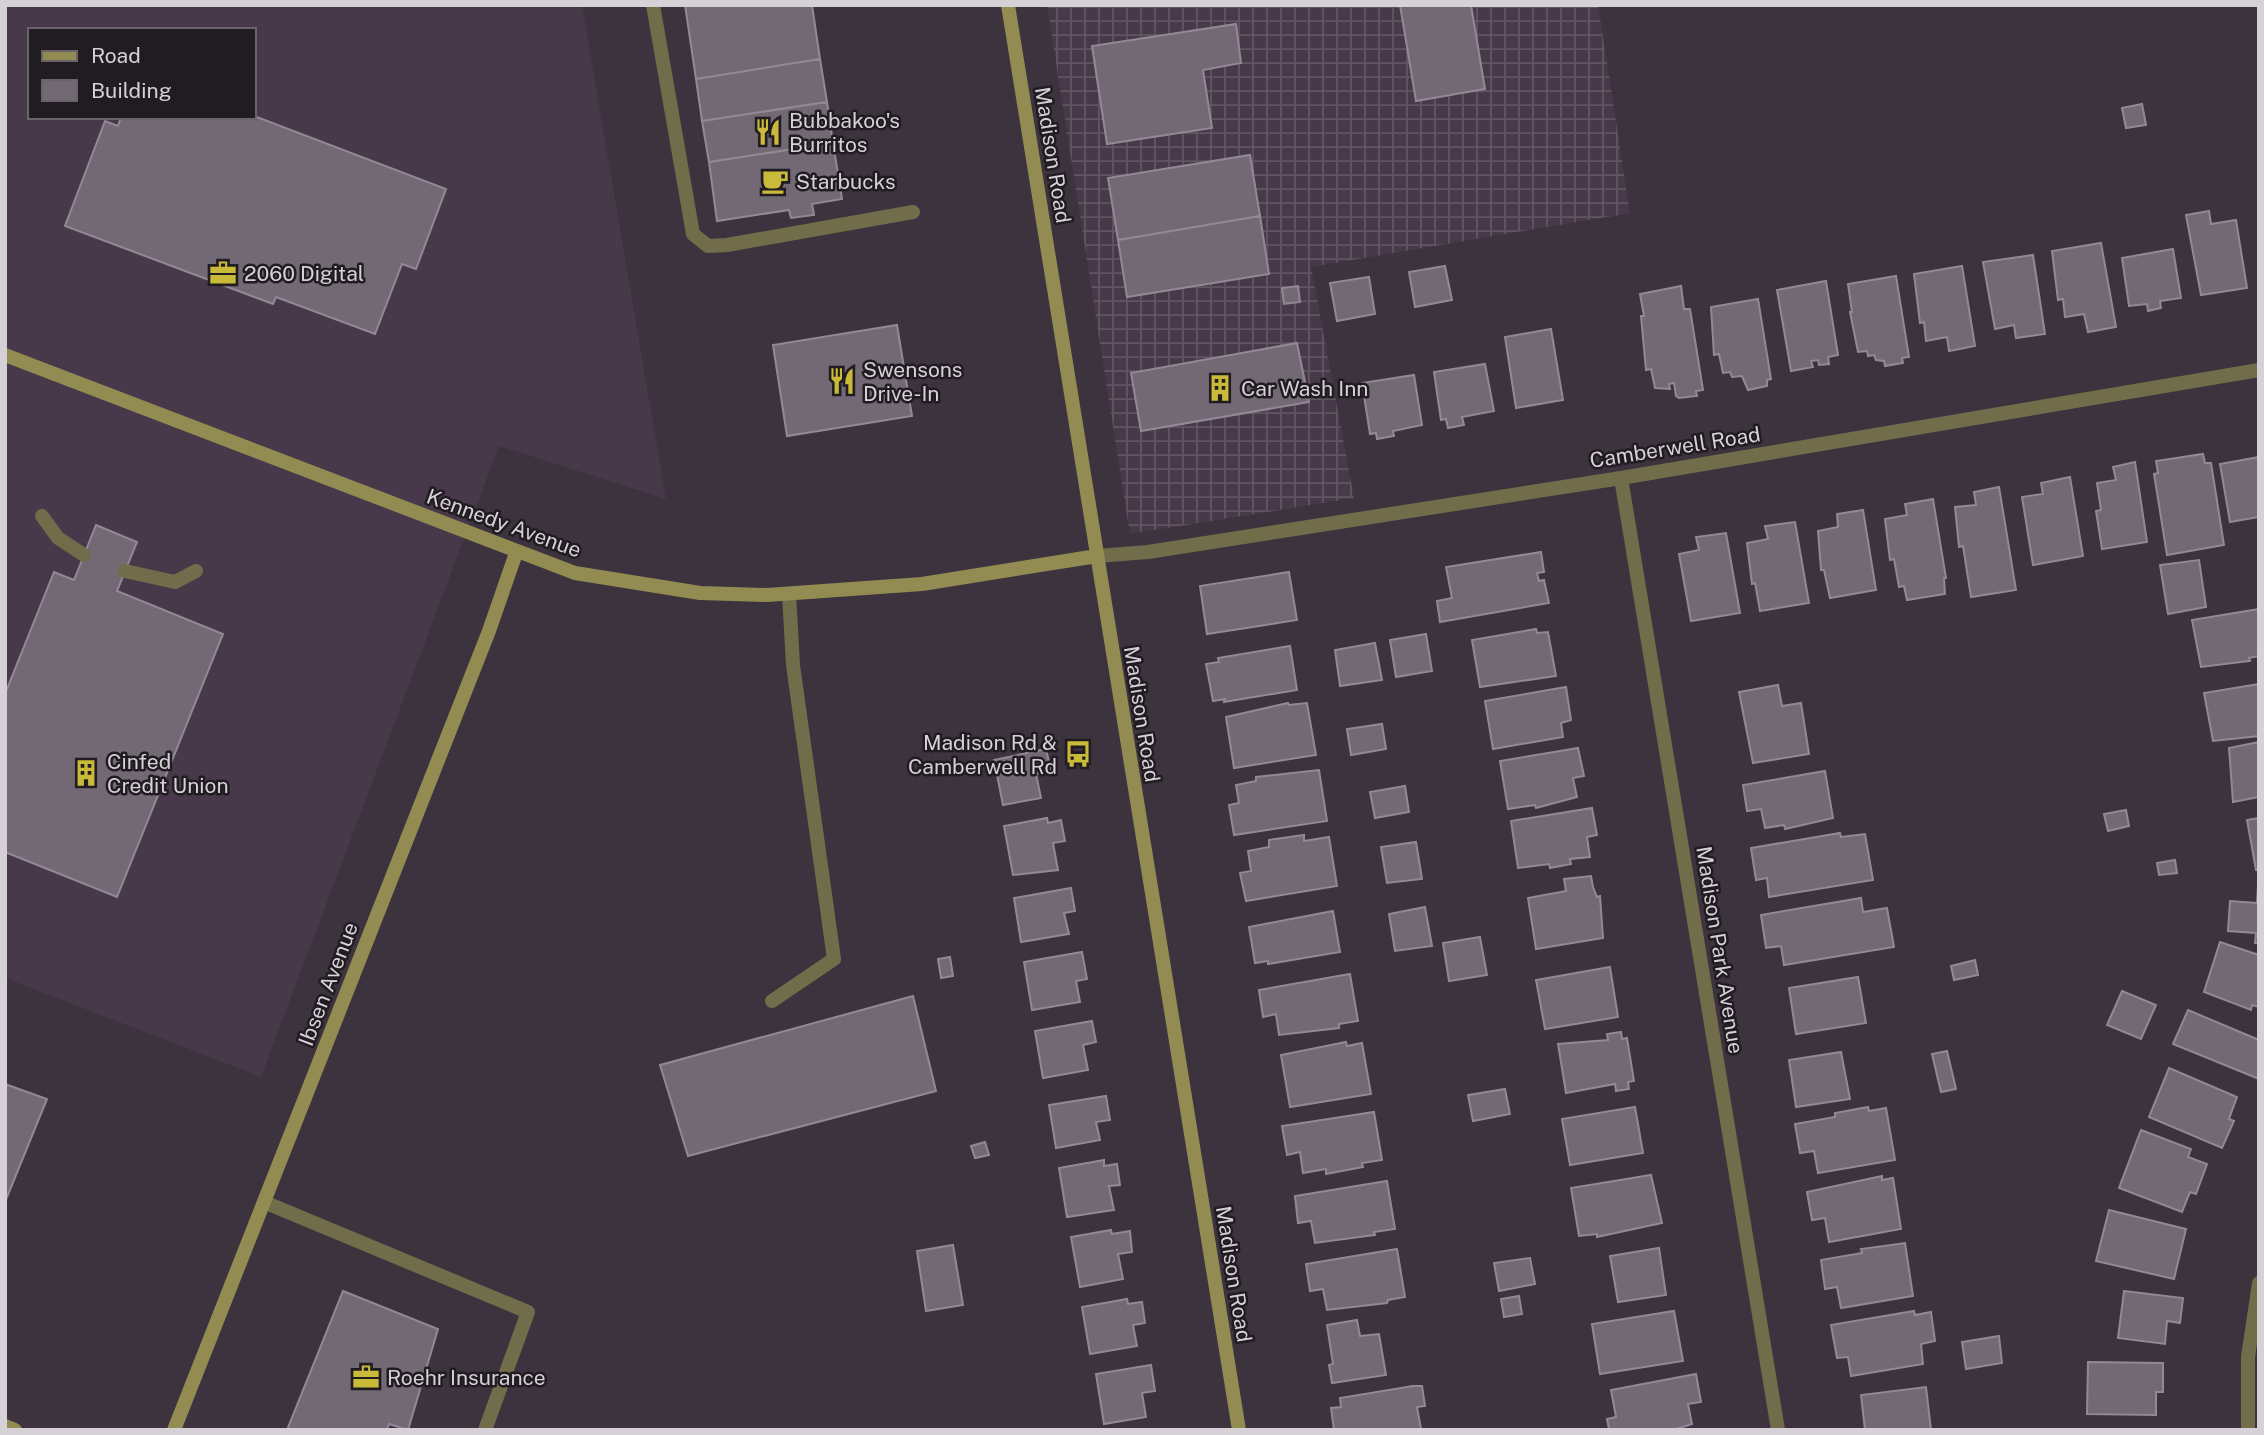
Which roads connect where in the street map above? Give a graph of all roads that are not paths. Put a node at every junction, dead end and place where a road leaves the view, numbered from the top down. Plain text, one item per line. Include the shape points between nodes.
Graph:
1 (653, 5) edge
2 (1008, 5) edge
3 (913, 212) dead end
4 (5, 355) edge
5 (2259, 370) edge
6 (1621, 478) junction
7 (42, 516) dead end
8 (516, 552) junction
9 (84, 555) dead end
10 (1097, 556) junction
11 (125, 571) dead end
12 (196, 571) dead end
13 (789, 594) junction
14 (772, 1001) dead end
15 (264, 1202) junction
16 (2259, 1283) edge
17 (5, 1426) edge
18 (15, 1430) edge
19 (174, 1430) edge
20 (485, 1430) edge
21 (1238, 1430) edge
22 (1778, 1430) edge
23 (2248, 1430) edge

1 - 3 street via 693,234 708,246
2 - 10 street, Madison Road
4 - 8 street, Kennedy Avenue
5 - 6 street, Camberwell Road
6 - 10 street, Camberwell Road via 1148,552
6 - 22 street, Madison Park Avenue
7 - 9 street via 58,538
8 - 13 street, Kennedy Avenue via 575,573 700,593
8 - 15 street, Ibsen Avenue
10 - 13 street, Kennedy Avenue via 922,584
10 - 21 street, Madison Road
11 - 12 street via 175,582
13 - 14 street via 793,665 834,959
15 - 19 street, Ibsen Avenue
15 - 20 street via 528,1311
16 - 23 street via 2248,1357
17 - 18 street

